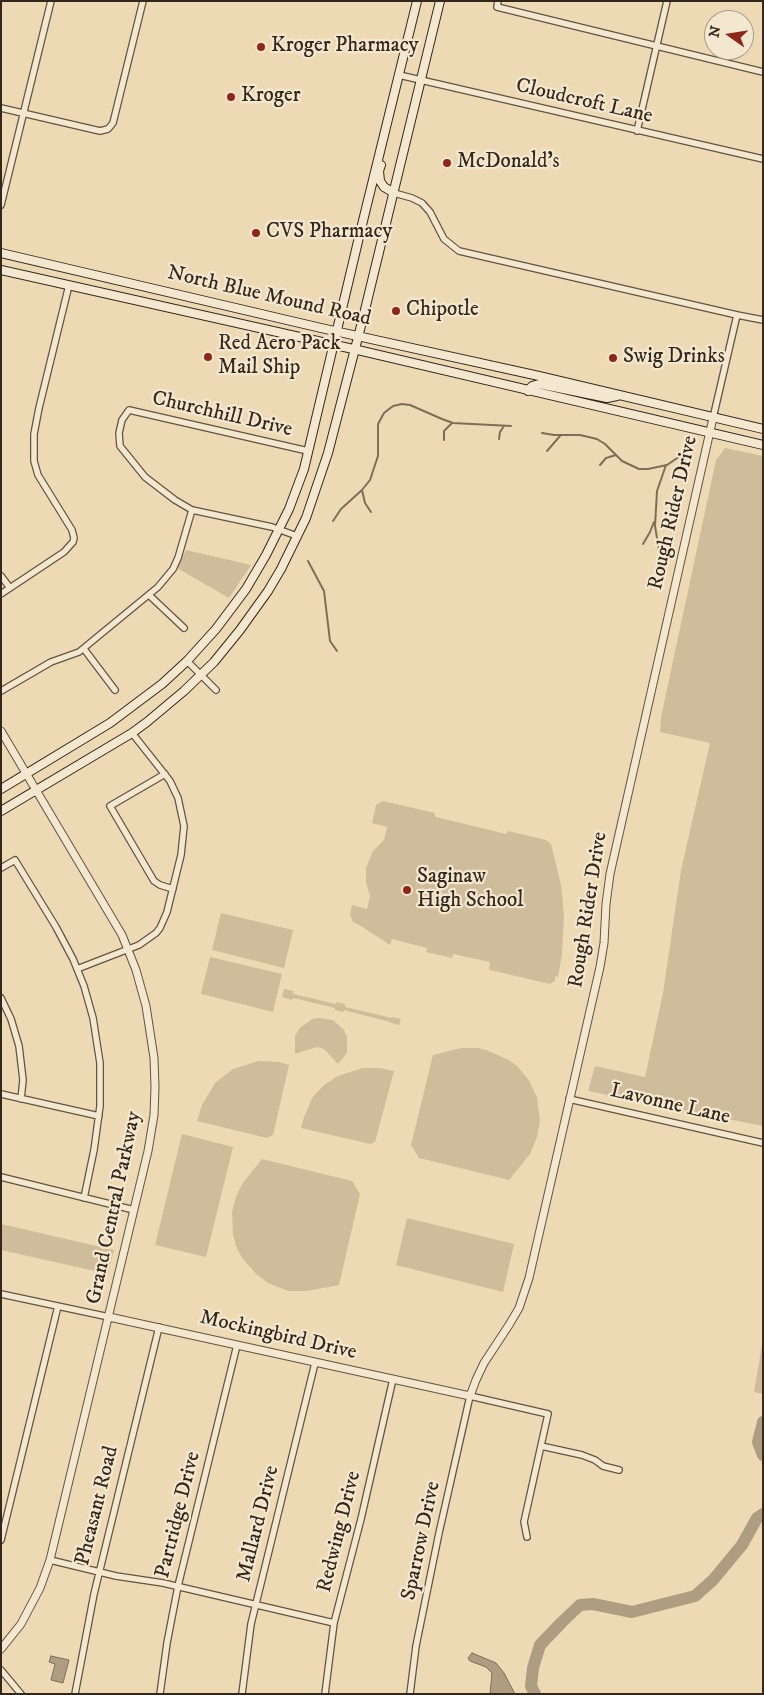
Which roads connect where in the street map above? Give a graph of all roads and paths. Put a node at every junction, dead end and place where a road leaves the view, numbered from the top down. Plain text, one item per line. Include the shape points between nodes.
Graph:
1 (51, 1) edge
2 (143, 1) edge
3 (417, 1) edge
4 (440, 1) edge
5 (667, 1) edge
6 (497, 4) edge
7 (657, 46) junction
8 (763, 72) edge
9 (399, 75) junction
10 (422, 80) junction
11 (1, 108) edge
12 (24, 113) junction
13 (637, 131) junction
14 (379, 153) junction
15 (763, 159) edge
16 (394, 192) junction
17 (1, 205) edge
18 (1, 253) edge
19 (1, 270) edge
20 (69, 285) junction
21 (737, 314) junction
22 (763, 320) edge
23 (336, 331) junction
24 (358, 336) junction
25 (333, 345) junction
26 (354, 350) junction
27 (528, 391) junction
28 (619, 395) junction
29 (713, 418) junction
30 (763, 429) edge
31 (710, 432) junction
32 (763, 445) edge
33 (308, 451) junction
34 (192, 510) junction
35 (280, 529) junction
36 (297, 536) junction
37 (1, 576) edge
38 (10, 588) junction
39 (1, 594) edge
40 (149, 595) junction
41 (184, 628) dead end
42 (84, 649) junction
43 (187, 661) junction
44 (201, 675) junction
45 (116, 690) dead end
46 (216, 690) dead end
47 (1, 691) edge
48 (1, 731) edge
49 (132, 733) junction
50 (27, 774) junction
51 (164, 774) junction
52 (1, 788) edge
53 (36, 789) junction
54 (1, 811) edge
55 (1, 868) edge
56 (173, 889) junction
57 (128, 950) junction
58 (77, 969) junction
59 (1, 998) edge
60 (1, 1094) edge
61 (21, 1098) junction
62 (569, 1099) junction
63 (99, 1116) junction
64 (763, 1143) edge
65 (1, 1177) edge
66 (84, 1198) junction
67 (134, 1210) junction
68 (1, 1294) edge
69 (58, 1306) junction
70 (109, 1317) junction
71 (159, 1327) junction
72 (237, 1345) junction
73 (315, 1363) junction
74 (393, 1378) junction
75 (470, 1396) junction
76 (541, 1446) junction
77 (619, 1470) dead end
78 (527, 1537) dead end
79 (1, 1540) edge
80 (50, 1560) junction
81 (99, 1572) junction
82 (178, 1586) junction
83 (255, 1605) junction
84 (334, 1623) junction
85 (1, 1650) edge
86 (1, 1670) edge
87 (21, 1694) edge
88 (76, 1694) edge
89 (160, 1694) edge
90 (242, 1694) edge
91 (325, 1694) edge
92 (410, 1694) edge

1 - 12 street
2 - 12 street via 110,127 100,131
3 - 9 main road
4 - 10 main road
5 - 7 street
6 - 7 street
7 - 8 street
7 - 13 street
9 - 10 street, Cloudcroft Lane
9 - 14 main road
10 - 13 street, Cloudcroft Lane
10 - 16 main road
11 - 12 street
12 - 17 street
13 - 15 street, Cloudcroft Lane
14 - 16 main road via 380,181 384,188
14 - 23 main road
16 - 21 street via 422,203 441,236 459,251
16 - 24 main road
18 - 23 main road, North Blue Mound Road
19 - 20 main road, North Blue Mound Road
20 - 25 main road, North Blue Mound Road
20 - 38 street via 34,434 34,461 38,475 74,538 64,552
21 - 22 street
21 - 29 street
23 - 24 main road, North Blue Mound Road
23 - 25 main road
24 - 26 main road
24 - 28 main road, North Blue Mound Road
25 - 26 main road, North Blue Mound Road
25 - 33 main road
26 - 27 main road, North Blue Mound Road
26 - 36 main road via 314,499
27 - 28 main road via 539,384 607,398
27 - 31 main road, North Blue Mound Road
28 - 29 main road, North Blue Mound Road
29 - 30 main road, North Blue Mound Road
29 - 31 street, Rough Rider Drive
31 - 32 main road, North Blue Mound Road
31 - 62 street, Rough Rider Drive via 610,874 600,967
33 - 34 street, Churchhill Drive via 129,410 122,420 120,446 145,478
33 - 35 main road via 299,484
34 - 35 street
34 - 40 street via 173,569
35 - 36 street
35 - 43 main road via 235,604
36 - 44 main road via 255,610
37 - 38 street
38 - 39 street
40 - 41 street
40 - 42 street
42 - 45 street
42 - 47 street via 51,662
43 - 44 street
43 - 50 main road via 128,711
44 - 46 street
44 - 49 main road
48 - 50 street, Grand Central Parkway
49 - 51 street
49 - 53 main road
50 - 52 main road
50 - 53 street, Grand Central Parkway
51 - 56 street via 178,798 184,826
51 - 56 street via 110,806 154,881
53 - 54 main road
53 - 57 street, Grand Central Parkway via 108,908
55 - 58 street via 15,860
56 - 57 street via 160,928 150,938
57 - 58 street
57 - 67 street, Grand Central Parkway via 148,1018 155,1087 150,1139
58 - 63 street via 96,1034
59 - 61 street via 19,1046 23,1080
60 - 61 street
61 - 63 street
62 - 64 street, Lavonne Lane
62 - 75 street, Rough Rider Drive via 525,1294 484,1363
63 - 66 street
65 - 66 street
66 - 67 street
67 - 70 street, Grand Central Parkway
68 - 69 street, Mockingbird Drive
69 - 70 street, Mockingbird Drive
69 - 79 street
70 - 71 street, Mockingbird Drive
70 - 80 street, Grand Central Parkway
71 - 72 street, Mockingbird Drive
71 - 81 street, Pheasant Road
72 - 73 street, Mockingbird Drive
72 - 82 street, Partridge Drive
73 - 74 street, Mockingbird Drive
73 - 83 street, Mallard Drive
74 - 75 street, Mockingbird Drive
74 - 84 street, Redwing Drive
75 - 76 street, Mockingbird Drive via 548,1414
75 - 92 street, Sparrow Drive via 439,1533
76 - 77 street via 582,1455
76 - 78 street via 524,1522
80 - 81 street
80 - 85 street, Grand Central Parkway via 30,1608
81 - 82 street
81 - 88 street, Pheasant Road
82 - 83 street
82 - 89 street, Partridge Drive
83 - 84 street
83 - 90 street, Mallard Drive
84 - 91 street, Redwing Drive
86 - 87 street

